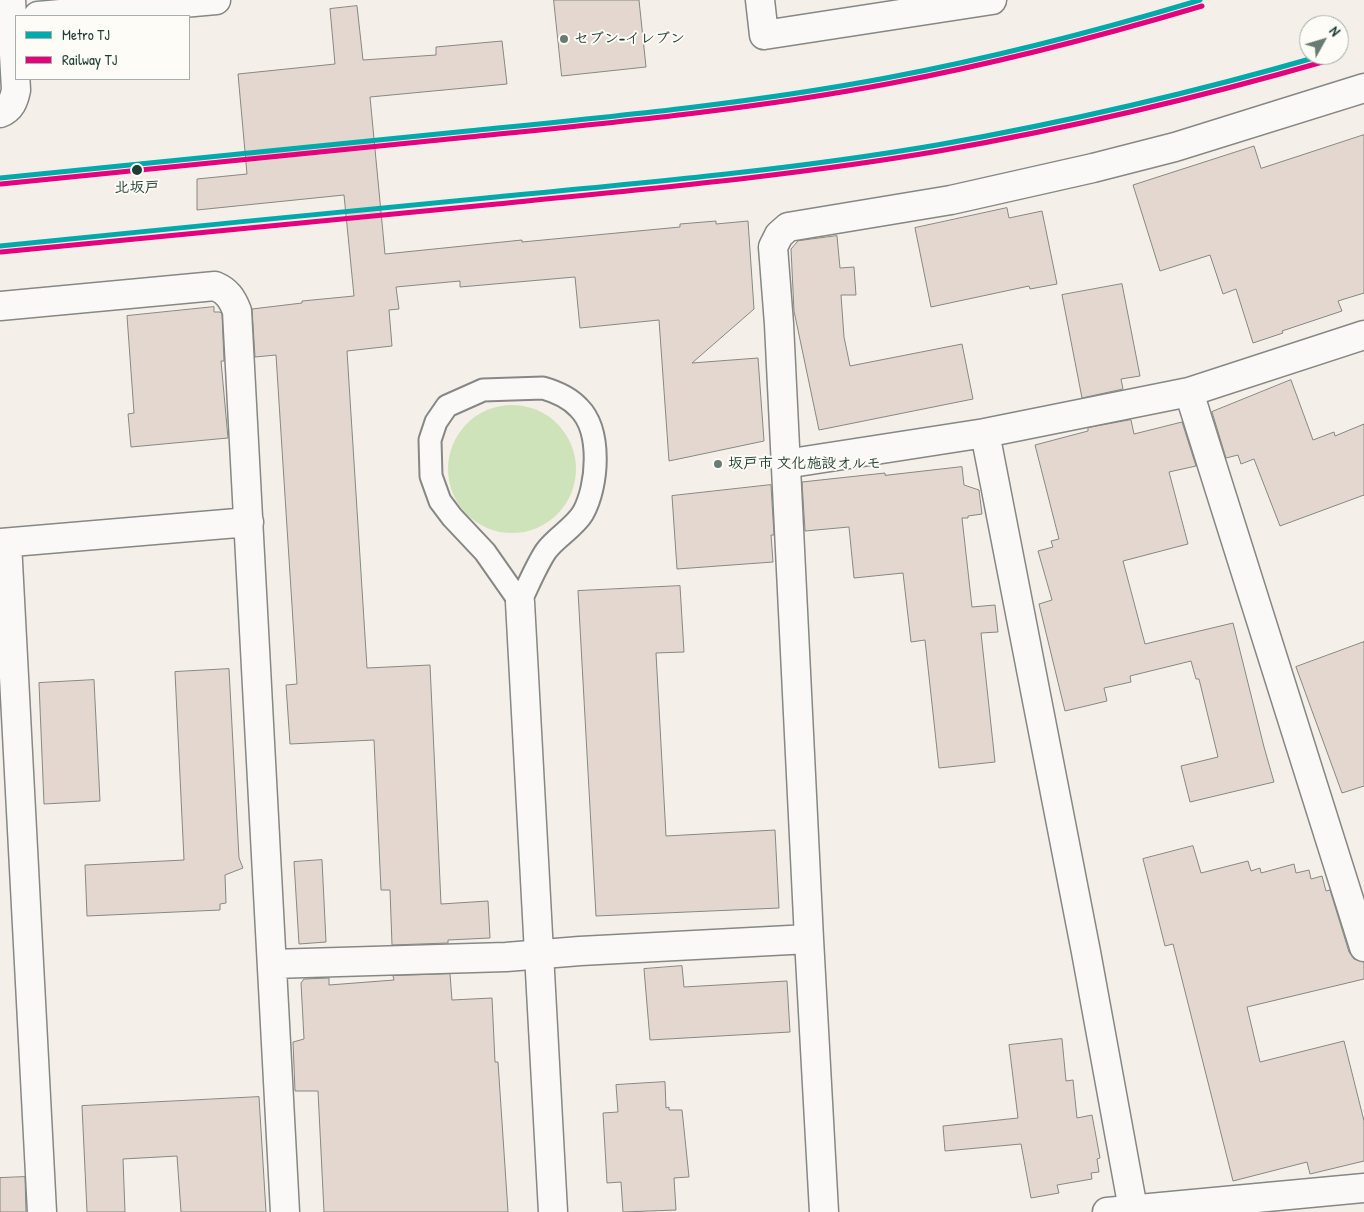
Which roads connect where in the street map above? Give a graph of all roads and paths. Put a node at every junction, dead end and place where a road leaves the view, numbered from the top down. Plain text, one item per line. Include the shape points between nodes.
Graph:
1 (216, 0) edge
2 (760, 0) edge
3 (992, 0) edge
4 (19, 13) edge
5 (16, 80) edge
6 (1364, 88) edge
7 (0, 113) edge
8 (0, 306) edge
9 (1364, 335) edge
10 (1188, 392) junction
11 (985, 432) junction
12 (786, 464) junction
13 (249, 522) junction
14 (3, 543) edge
15 (520, 602) junction
16 (809, 939) junction
17 (1364, 947) edge
18 (539, 954) junction
19 (272, 964) junction
20 (1364, 1188) edge
21 (1120, 1211) edge
22 (42, 1212) edge
23 (284, 1212) edge
24 (553, 1212) edge
25 (824, 1212) edge

1 - 4 street
2 - 3 street via 764,35
5 - 7 street via 13,103
6 - 12 street via 1184,145 1093,168 951,200 788,227 773,247
8 - 13 street via 215,286 225,290 236,311
9 - 10 street
10 - 11 street
10 - 17 street
11 - 12 street
11 - 21 street via 1088,962
12 - 16 street
13 - 14 street
13 - 19 street
14 - 22 street
15 - 15 lane via 485,552 440,500 430,476 430,440 436,422 447,406 483,390 543,388 561,393 580,409 592,429 596,459 594,481 583,513 546,551
15 - 18 street
16 - 18 street
16 - 25 street
18 - 19 street
18 - 24 street
19 - 23 street
20 - 21 street

